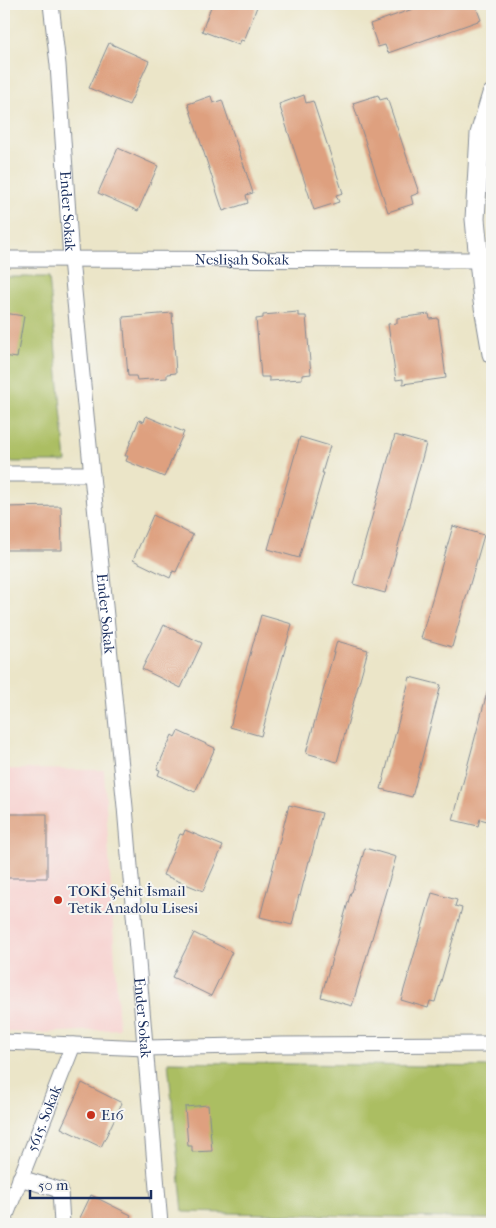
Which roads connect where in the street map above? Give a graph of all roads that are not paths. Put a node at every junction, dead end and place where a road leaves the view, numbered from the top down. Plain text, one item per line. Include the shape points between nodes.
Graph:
1 (51, 4) edge
2 (492, 94) edge
3 (4, 259) edge
4 (71, 259) junction
5 (479, 260) junction
6 (492, 354) edge
7 (4, 474) edge
8 (92, 474) junction
9 (4, 1042) edge
10 (492, 1044) edge
11 (73, 1045) junction
12 (146, 1048) junction
13 (20, 1178) junction
14 (4, 1220) edge
15 (62, 1224) edge
16 (160, 1224) edge

1 - 4 street, Ender Sokak
2 - 5 street via 480,134 475,219
3 - 4 street, Neslişah Sokak
4 - 5 street, Neslişah Sokak
4 - 8 street, Ender Sokak
5 - 6 street
7 - 8 street
8 - 12 street, Ender Sokak
9 - 11 street
10 - 12 street
11 - 12 street
11 - 13 street, 5615. Sokak
12 - 16 street, Ender Sokak
13 - 14 street, 5615. Sokak
13 - 15 street via 60,1190

